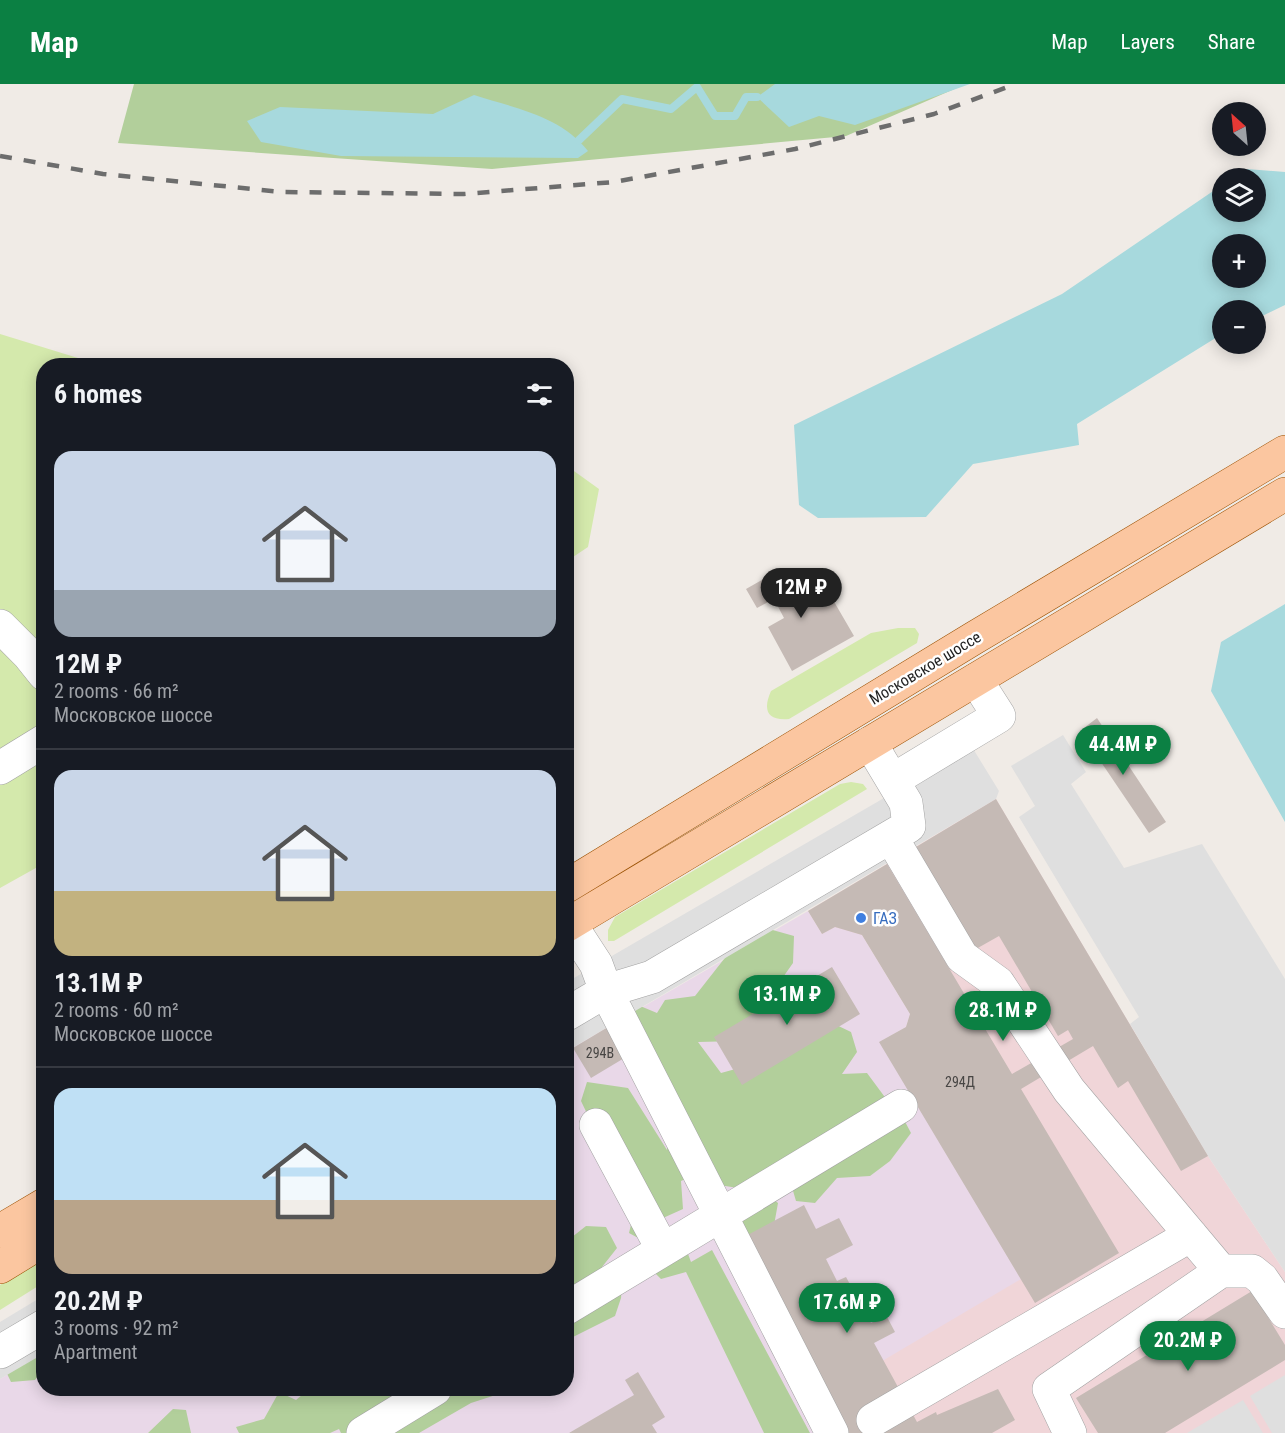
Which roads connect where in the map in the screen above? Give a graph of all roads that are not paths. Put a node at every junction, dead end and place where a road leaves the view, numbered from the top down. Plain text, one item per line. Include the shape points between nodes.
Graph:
1 (1285, 452) edge
2 (1285, 494) edge
3 (0, 626) edge
4 (36, 664) edge
5 (976, 680) junction
6 (870, 743) junction
7 (36, 746) edge
8 (0, 768) edge
9 (893, 780) junction
10 (891, 837) junction
11 (574, 882) edge
12 (574, 920) edge
13 (574, 933) edge
14 (606, 991) junction
15 (574, 1010) edge
16 (901, 1106) dead end
17 (596, 1125) dead end
18 (36, 1210) edge
19 (720, 1215) junction
20 (0, 1232) edge
21 (1191, 1234) junction
22 (36, 1245) edge
23 (663, 1250) junction
24 (0, 1267) edge
25 (1221, 1271) junction
26 (574, 1304) edge
27 (1285, 1312) edge
28 (36, 1331) edge
29 (0, 1352) edge
30 (424, 1396) edge
31 (873, 1420) dead end
32 (363, 1433) edge
33 (832, 1433) edge
34 (1071, 1433) edge

1 - 11 main road, Московское шоссе
2 - 5 main road
3 - 4 street
5 - 6 main road
5 - 9 street via 999,716
6 - 9 street
6 - 12 main road
7 - 8 street
9 - 10 street via 906,803 909,826
10 - 14 street via 652,977
10 - 21 street via 962,957 998,983 1069,1090
13 - 14 street via 596,964
14 - 15 street
14 - 19 street
16 - 19 street
17 - 23 street
18 - 20 main road
19 - 23 street
19 - 33 street
21 - 25 street
21 - 31 street
22 - 24 main road
23 - 26 street
25 - 27 street via 1252,1271
25 - 34 street via 1049,1389
28 - 29 street
30 - 32 street

